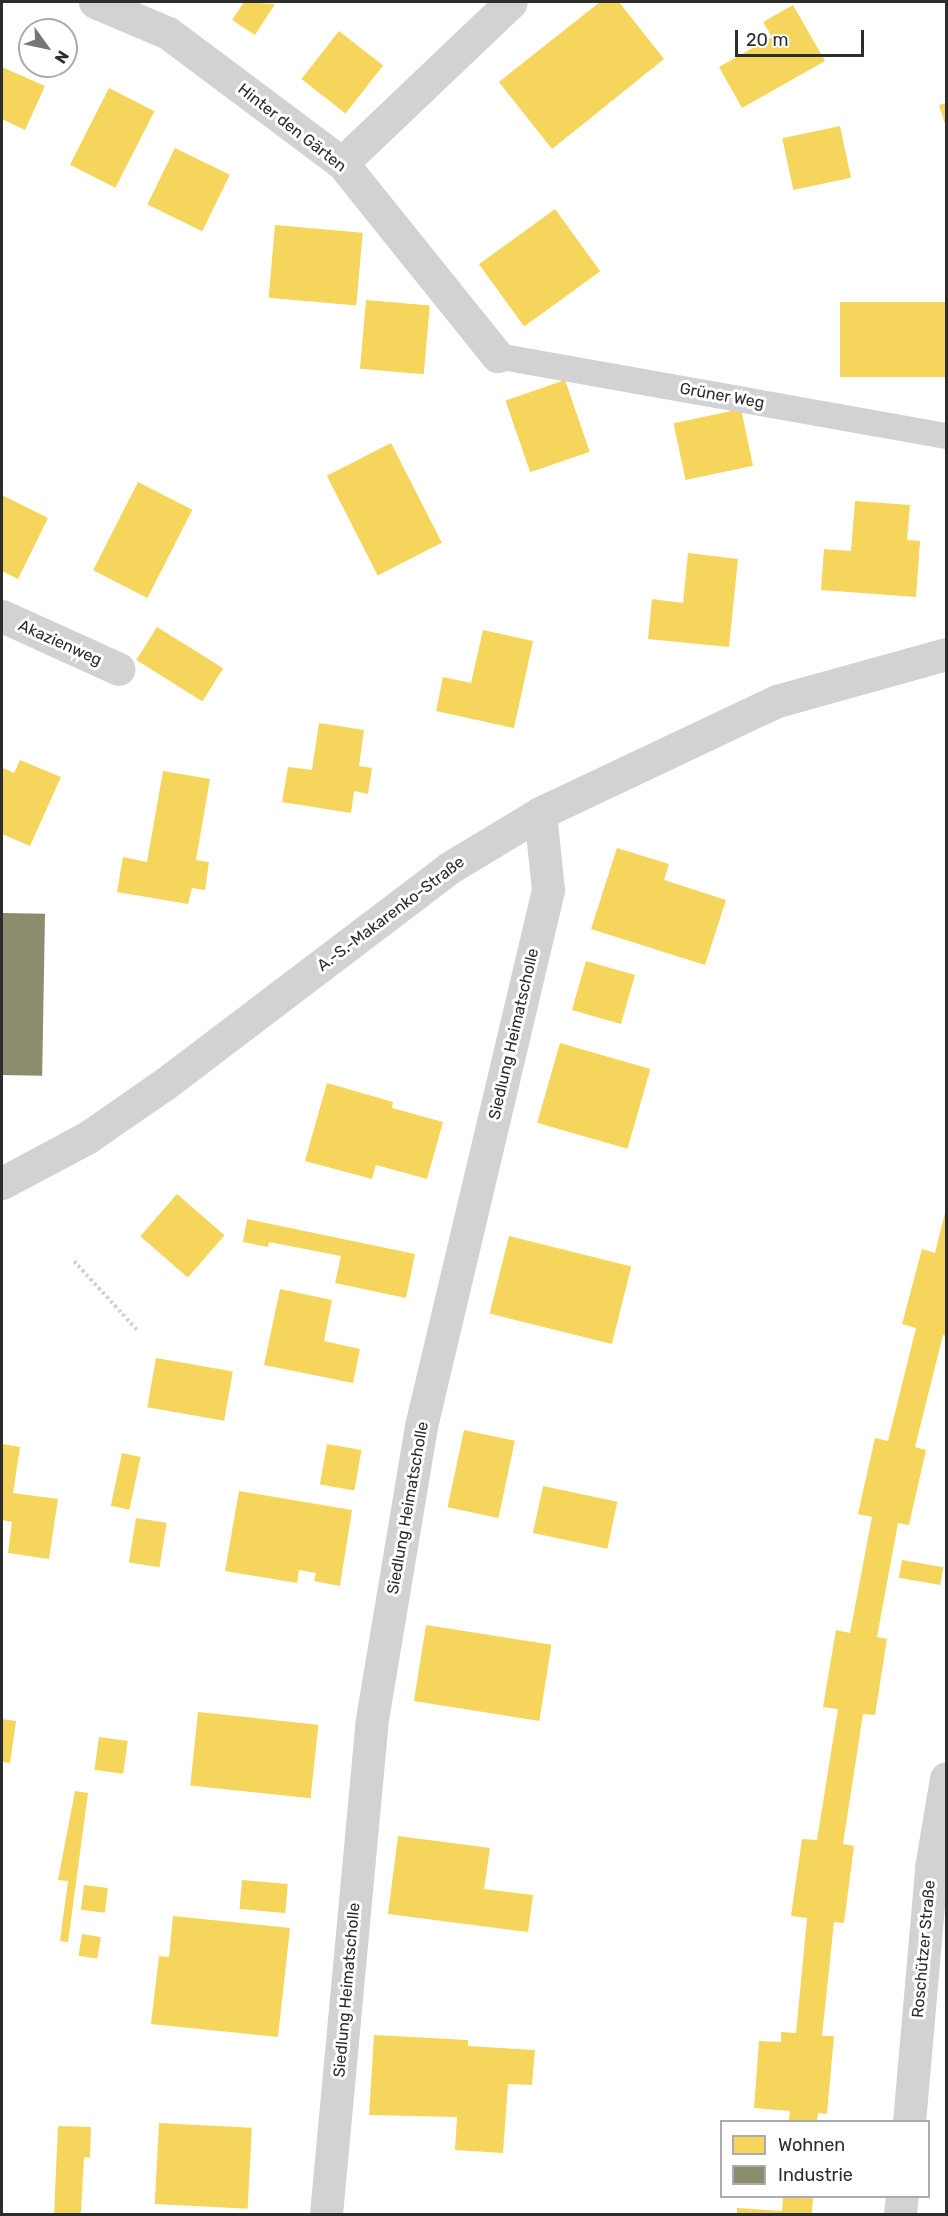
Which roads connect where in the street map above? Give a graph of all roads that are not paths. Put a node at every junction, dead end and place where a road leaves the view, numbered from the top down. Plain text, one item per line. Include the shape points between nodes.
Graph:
1 (94, 2) edge
2 (510, 2) edge
3 (342, 163) junction
4 (497, 357) joint
5 (946, 436) edge
6 (2, 616) edge
7 (946, 654) edge
8 (119, 669) dead end
9 (540, 813) junction
10 (2, 1183) edge
11 (946, 1778) edge
12 (909, 2120) edge
13 (902, 2198) edge
14 (326, 2214) edge
15 (900, 2214) edge

1 - 3 street, Hinter den Gärten via 168,33
2 - 3 street
3 - 4 street, Hinter den Gärten
4 - 5 lane, Grüner Weg
6 - 8 street, Akazienweg
7 - 9 street, A.-S.-Makarenko-Straße via 777,701
9 - 10 street, A.-S.-Makarenko-Straße via 449,868 88,1137
9 - 14 street, Siedlung Heimatscholle via 548,890 421,1426 371,1725
11 - 12 street, Roschützer Straße via 931,1868
13 - 15 street

